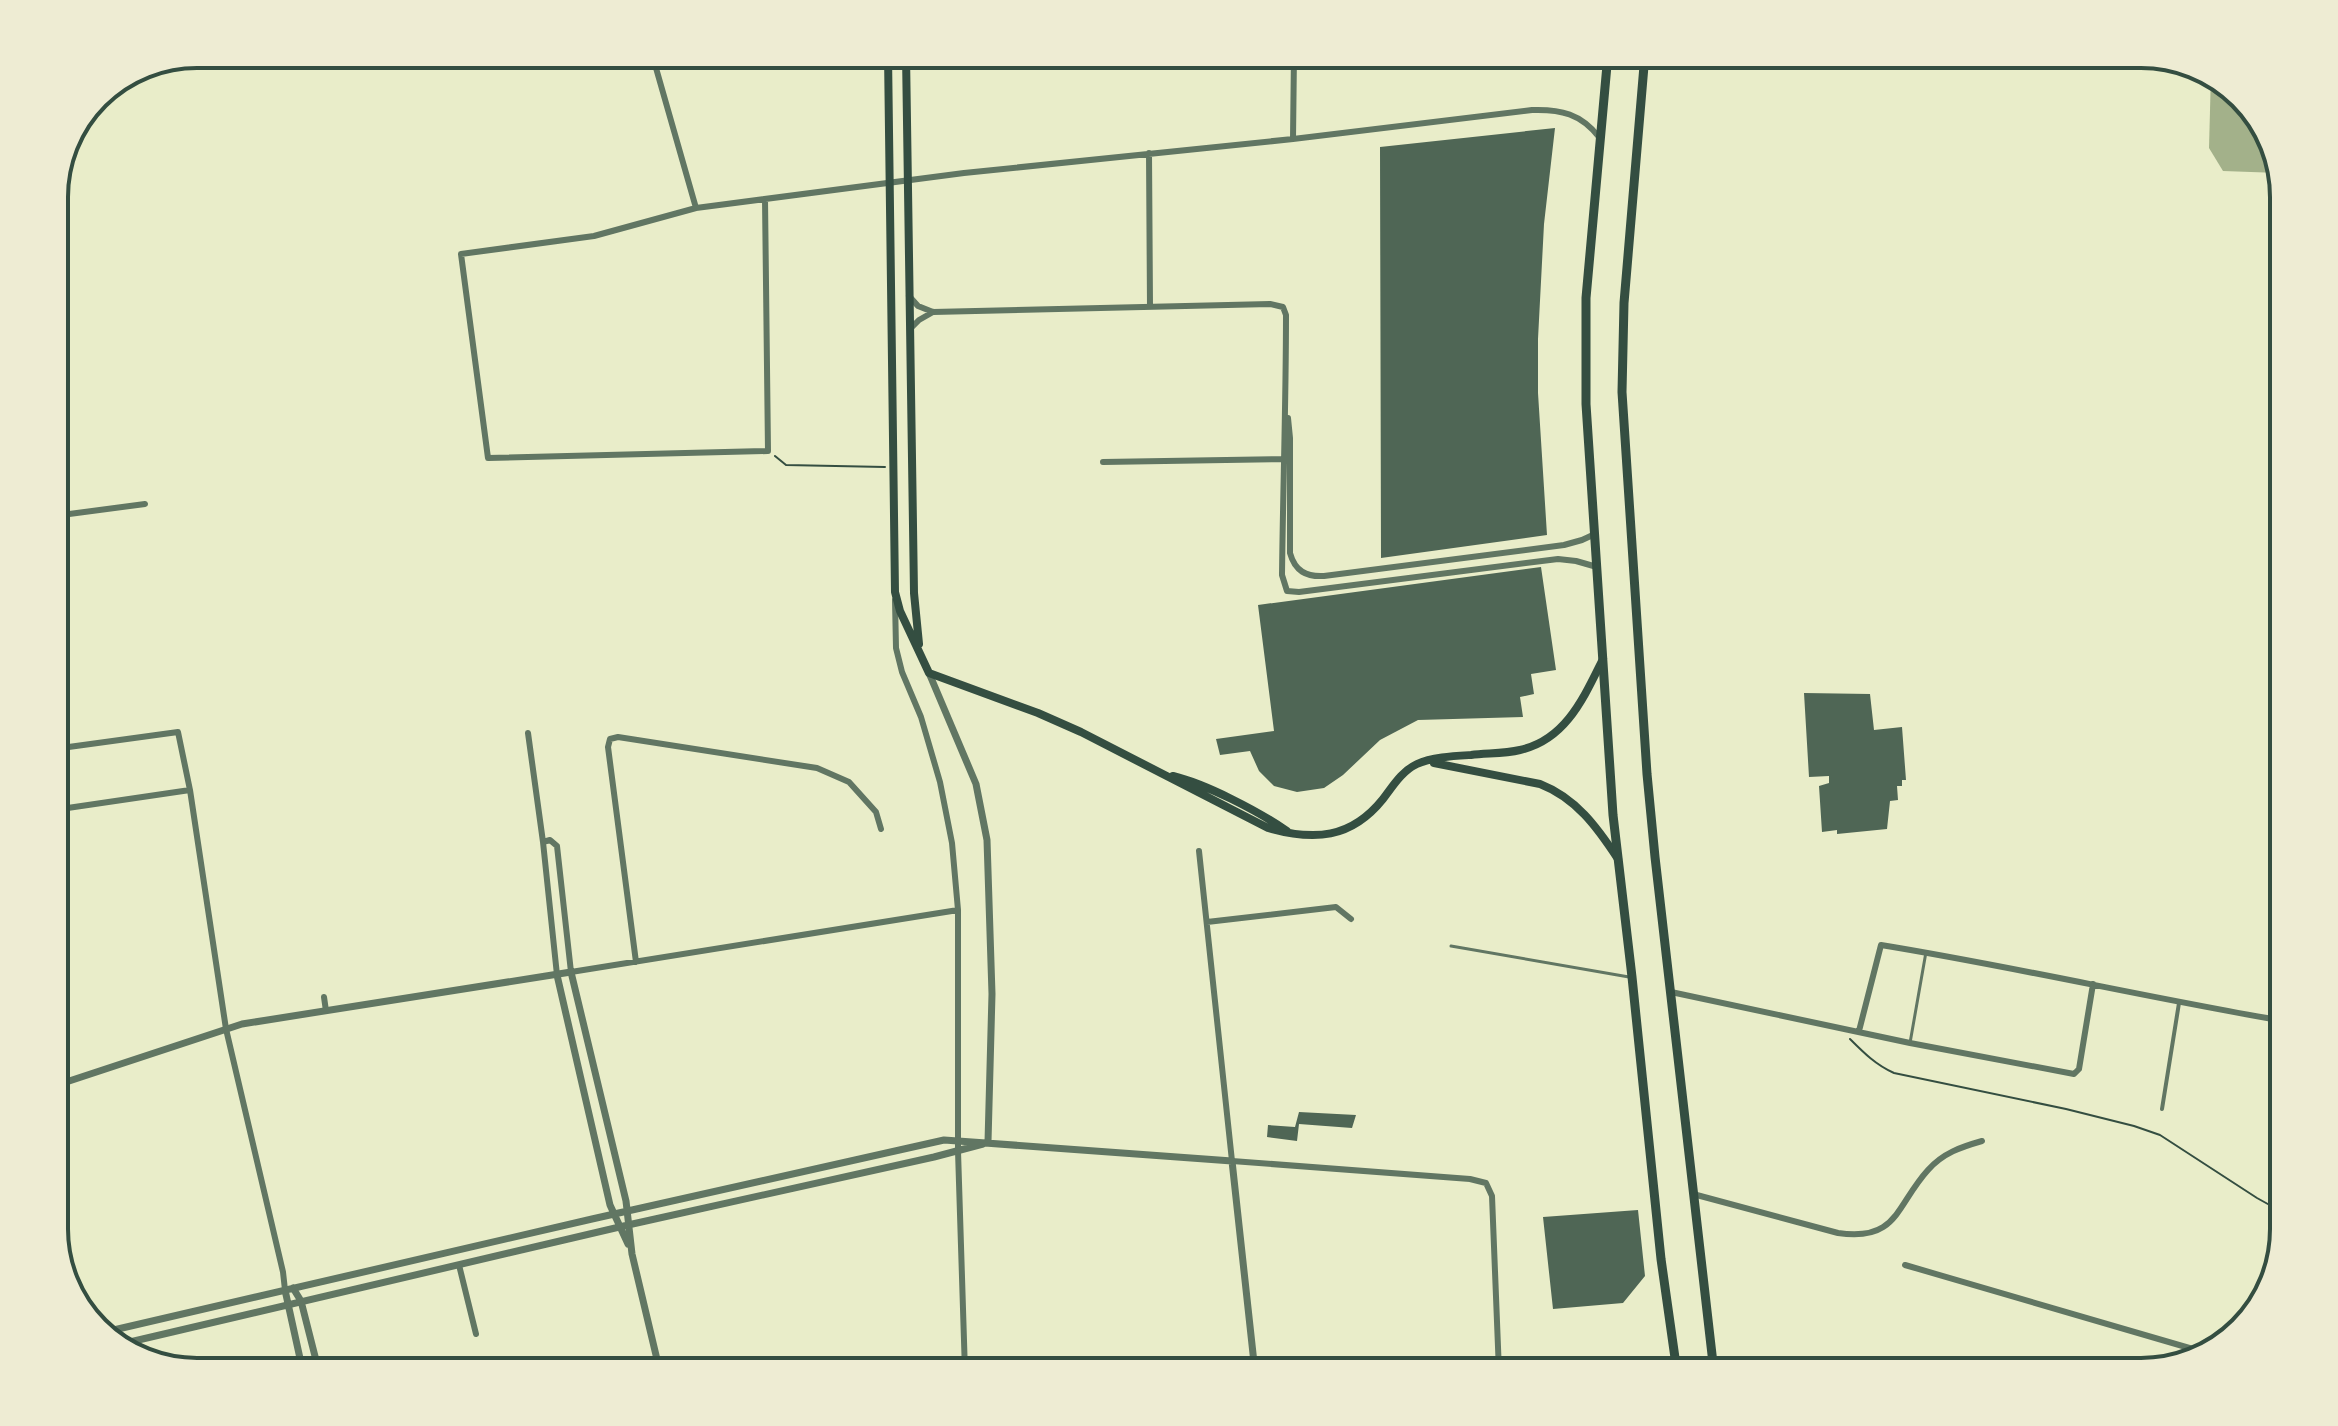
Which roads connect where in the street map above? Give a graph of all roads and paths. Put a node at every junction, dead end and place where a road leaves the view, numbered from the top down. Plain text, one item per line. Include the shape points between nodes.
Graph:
1 (656, 68) edge
2 (888, 68) edge
3 (906, 68) edge
4 (1294, 68) edge
5 (1607, 68) edge
6 (1644, 68) edge
7 (1293, 139) junction
8 (1601, 139) junction
9 (1149, 153) junction
10 (906, 181) junction
11 (889, 183) junction
12 (765, 199) junction
13 (696, 208) junction
14 (908, 294) junction
15 (1150, 307) junction
16 (933, 312) junction
17 (909, 330) junction
18 (768, 451) junction
19 (1286, 459) junction
20 (1103, 462) dead end
21 (885, 467) dead end
22 (145, 504) dead end
23 (68, 514) edge
24 (1595, 534) junction
25 (1531, 549) junction
26 (1532, 562) junction
27 (1597, 567) junction
28 (895, 592) junction
29 (919, 653) junction
30 (1603, 659) junction
31 (929, 673) junction
32 (528, 733) dead end
33 (68, 747) edge
34 (1425, 761) junction
35 (1164, 774) junction
36 (190, 790) junction
37 (1234, 798) junction
38 (1221, 805) junction
39 (68, 808) edge
40 (881, 829) dead end
41 (1294, 836) junction
42 (543, 842) junction
43 (1199, 851) dead end
44 (1618, 860) junction
45 (958, 910) junction
46 (1351, 919) dead end
47 (1207, 922) junction
48 (1451, 946) dead end
49 (1926, 952) junction
50 (636, 962) junction
51 (571, 972) junction
52 (557, 975) junction
53 (1632, 977) junction
54 (2093, 984) junction
55 (1670, 992) junction
56 (324, 997) dead end
57 (2179, 1003) junction
58 (326, 1011) junction
59 (2270, 1019) edge
60 (1834, 1025) junction
61 (226, 1029) junction
62 (1859, 1031) junction
63 (1910, 1043) junction
64 (68, 1081) edge
65 (2162, 1109) dead end
66 (958, 1141) junction
67 (1982, 1141) dead end
68 (988, 1142) junction
69 (958, 1151) junction
70 (1232, 1161) junction
71 (1693, 1194) junction
72 (2270, 1205) edge
73 (627, 1211) junction
74 (614, 1214) junction
75 (624, 1226) junction
76 (459, 1265) junction
77 (1905, 1265) dead end
78 (289, 1289) junction
79 (301, 1301) junction
80 (286, 1305) junction
81 (116, 1329) edge
82 (476, 1334) dead end
83 (133, 1341) edge
84 (2190, 1348) edge
85 (299, 1358) edge
86 (315, 1358) edge
87 (657, 1358) edge
88 (965, 1358) edge
89 (1253, 1358) edge
90 (1498, 1358) edge
91 (1675, 1358) edge
92 (1712, 1358) edge

1 - 13 street
2 - 11 main road
3 - 10 main road
4 - 7 street
5 - 8 highway
6 - 55 highway via 1622,392 1647,774
7 - 8 street via 1554,109 1586,122
7 - 9 street
8 - 24 highway via 1585,353
9 - 10 street
9 - 15 street
10 - 11 street
10 - 14 main road
11 - 12 street
11 - 28 main road
12 - 13 street
12 - 18 street
13 - 18 street via 594,236 461,254 488,458
14 - 16 street
14 - 17 main road
15 - 16 street
15 - 19 street via 1283,307
16 - 17 street
17 - 29 main road
18 - 21 path via 786,465
19 - 20 street
19 - 25 street via 1290,553 1306,575
19 - 26 street via 1282,575 1287,591
22 - 23 street
24 - 25 street via 1571,544
24 - 27 highway
25 - 26 street
26 - 27 street via 1568,560
27 - 30 highway
28 - 29 main road
28 - 45 street via 896,648 944,797
29 - 31 main road
30 - 34 main road via 1567,722 1544,741 1522,750
30 - 44 highway
31 - 35 main road via 1038,713
31 - 68 street via 976,784 987,840 992,994
32 - 42 street
33 - 36 street via 178,732
34 - 41 main road via 1403,774 1355,825 1324,835
34 - 44 main road via 1555,790 1582,811
35 - 37 main road
35 - 38 main road
36 - 39 street
36 - 61 street
37 - 38 main road
37 - 41 main road
38 - 41 main road
40 - 50 street via 876,812 849,782 817,768 610,739
42 - 51 street via 557,846
42 - 52 street
43 - 47 street
44 - 53 highway
45 - 50 street
45 - 66 street
46 - 47 street via 1336,907
47 - 70 street
48 - 53 lane
49 - 54 street
49 - 62 street via 1881,945
49 - 63 lane
50 - 51 street
51 - 52 street
51 - 73 street
52 - 58 street
52 - 74 street
53 - 91 highway
54 - 57 street
54 - 63 street via 2074,1074
55 - 60 street
55 - 71 highway
56 - 58 street
57 - 59 street
57 - 65 street
58 - 61 street
60 - 62 street
60 - 72 path via 1894,1073 2160,1135
61 - 64 street
61 - 78 street
62 - 63 street
66 - 68 street
66 - 69 street
66 - 73 street
67 - 71 street via 1959,1147 1930,1167 1897,1216 1869,1233 1838,1233
68 - 69 street
68 - 70 street
69 - 75 street
69 - 88 street
70 - 89 street
70 - 90 street via 1486,1183 1492,1196
71 - 92 highway
73 - 74 street
73 - 75 street
74 - 75 street
74 - 78 street
75 - 76 street
75 - 87 street
76 - 79 street
76 - 82 street
77 - 84 street
78 - 79 street
78 - 80 street
78 - 81 street
79 - 80 street
79 - 86 street
80 - 83 street
80 - 85 street

